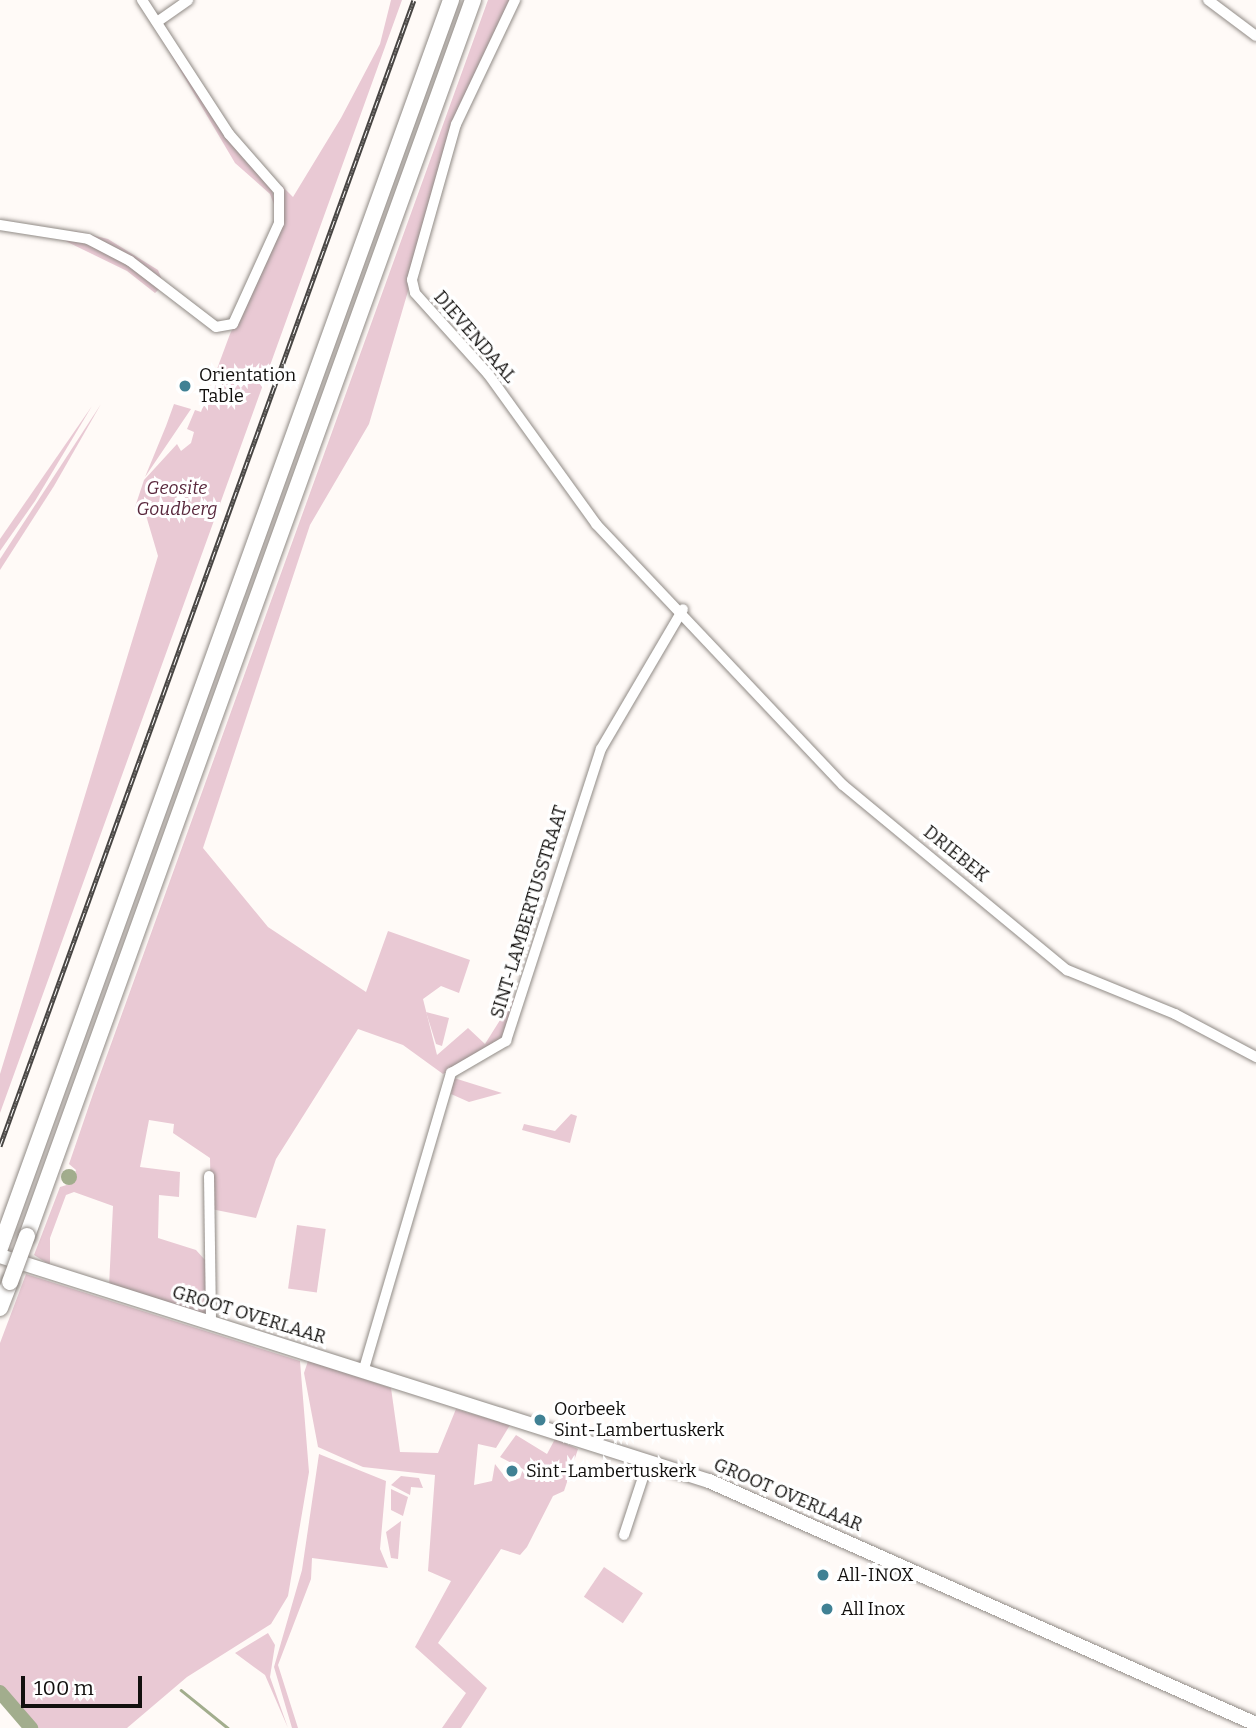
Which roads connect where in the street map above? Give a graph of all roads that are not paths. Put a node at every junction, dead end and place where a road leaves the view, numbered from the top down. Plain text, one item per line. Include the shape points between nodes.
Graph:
1 (142, 0) edge
2 (188, 0) edge
3 (451, 0) edge
4 (473, 0) edge
5 (515, 0) edge
6 (1208, 0) edge
7 (157, 22) junction
8 (1256, 36) edge
9 (0, 225) edge
10 (683, 609) junction
11 (1256, 1057) edge
12 (209, 1176) dead end
13 (2, 1254) edge
14 (0, 1308) edge
15 (211, 1324) junction
16 (363, 1372) junction
17 (648, 1462) junction
18 (624, 1535) dead end
19 (1256, 1724) edge

1 - 7 street
2 - 7 street
3 - 13 highway via 7,1229
4 - 14 highway, bridge
5 - 10 street, DIEVENDAAL via 456,124 413,288 488,374 596,524
6 - 8 street
7 - 9 street via 229,134 274,179 282,205 233,324 221,329 130,261 88,239
10 - 11 street, DRIEBEK via 843,785 1052,959
10 - 16 street, SINT-LAMBERTUSSTRAAT via 601,749 506,1041 451,1073
12 - 15 street
13 - 15 main road, GROOT OVERLAAR
15 - 16 main road, GROOT OVERLAAR
16 - 17 main road, GROOT OVERLAAR
17 - 18 street
17 - 19 main road, GROOT OVERLAAR via 753,1498

